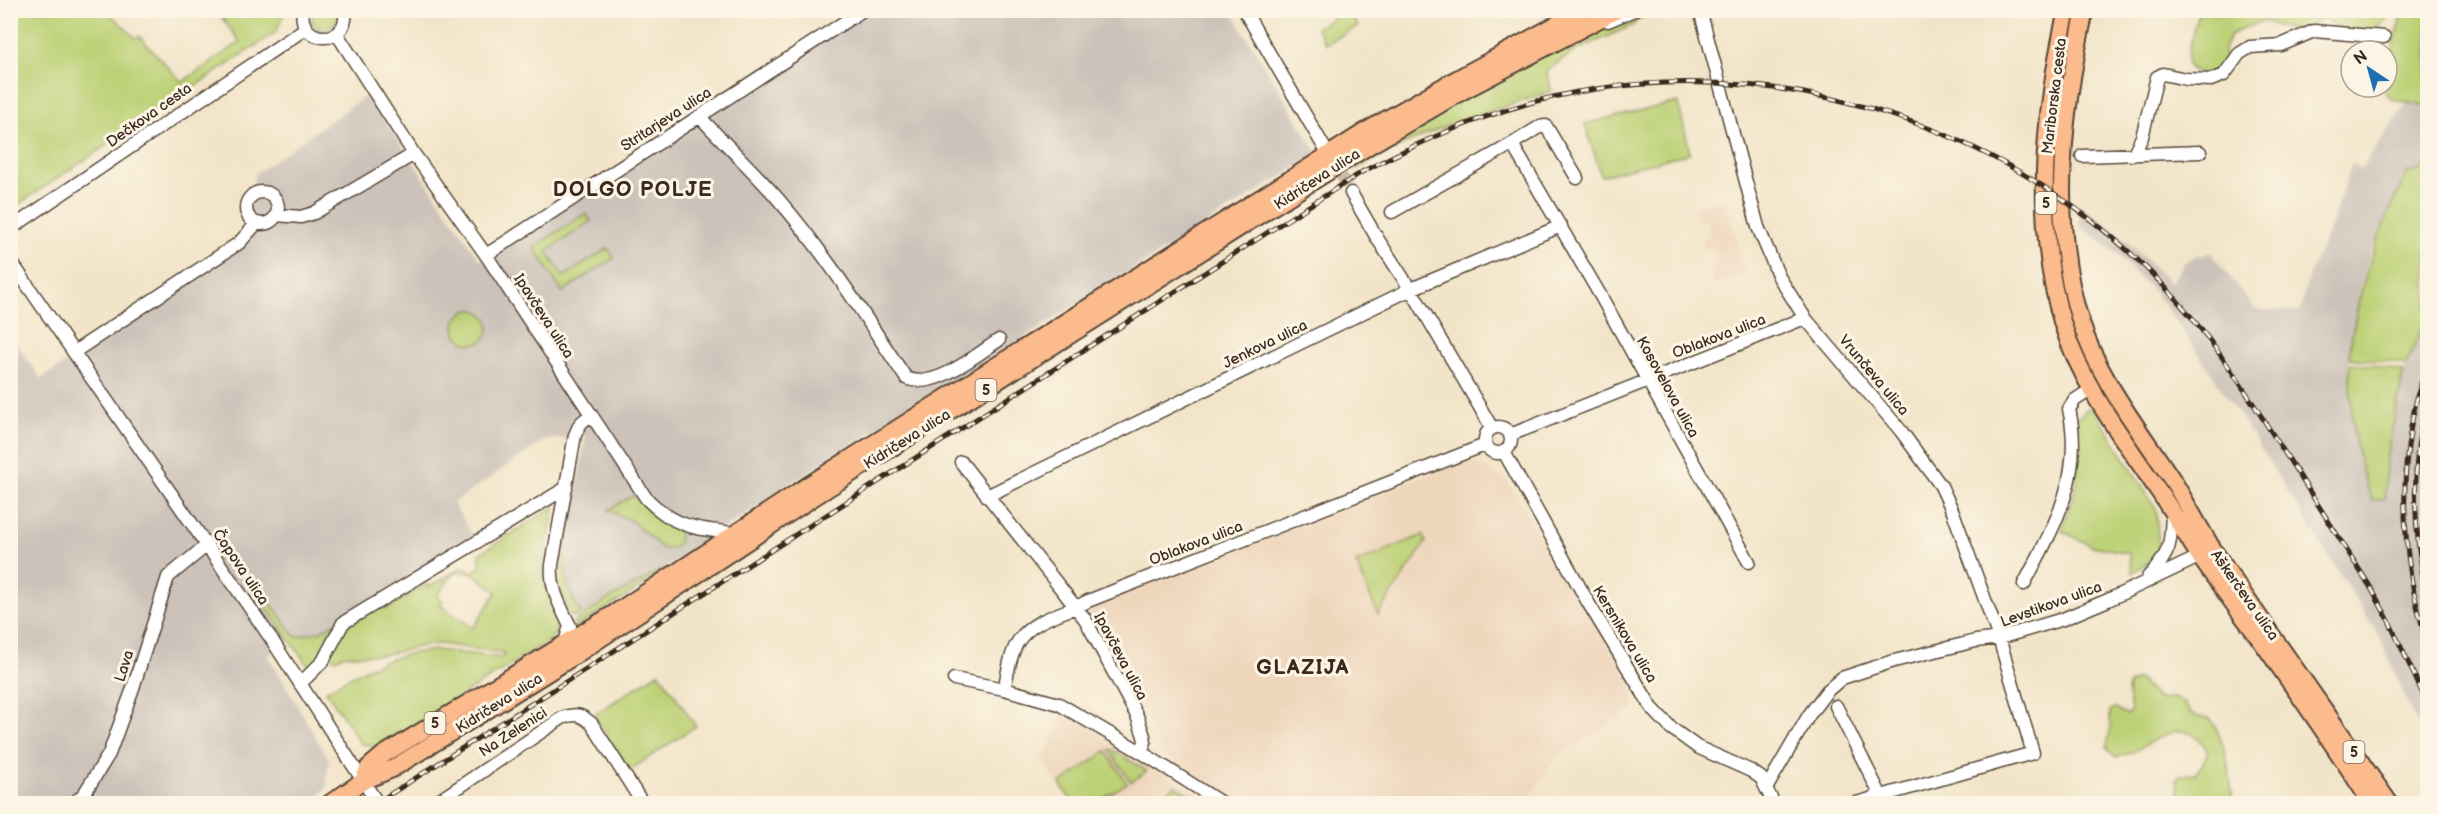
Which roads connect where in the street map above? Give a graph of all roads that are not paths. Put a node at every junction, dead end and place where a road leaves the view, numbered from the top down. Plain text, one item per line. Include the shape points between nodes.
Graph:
1 (303, 10) edge
2 (345, 10) edge
3 (863, 10) edge
4 (1244, 10) edge
5 (1617, 10) edge
6 (1634, 10) edge
7 (2067, 10) edge
8 (2085, 10) edge
9 (1699, 12) edge
10 (1585, 18) edge
11 (306, 28) junction
12 (337, 34) junction
13 (2384, 37) dead end
14 (699, 116) junction
15 (1512, 144) junction
16 (1324, 147) tunnel mouth
17 (2200, 152) dead end
18 (414, 154) junction
19 (2133, 155) junction
20 (2082, 156) dead end
21 (1577, 178) dead end
22 (1351, 193) tunnel mouth
23 (1392, 212) dead end
24 (276, 215) junction
25 (257, 223) junction
26 (1561, 226) junction
27 (10, 229) edge
28 (486, 255) junction
29 (10, 260) edge
30 (1411, 289) junction
31 (1804, 318) junction
32 (999, 339) dead end
33 (74, 352) junction
34 (1647, 380) junction
35 (2108, 382) joint
36 (2092, 389) junction
37 (591, 414) junction
38 (1492, 428) junction
39 (1510, 435) junction
40 (1485, 445) junction
41 (1503, 452) junction
42 (961, 462) dead end
43 (565, 493) junction
44 (987, 496) junction
45 (2172, 511) junction
46 (734, 533) junction
47 (207, 544) junction
48 (2207, 553) junction
49 (1749, 562) dead end
50 (2024, 585) dead end
51 (2140, 585) junction
52 (1077, 607) junction
53 (1999, 638) junction
54 (565, 642) junction
55 (954, 679) dead end
56 (300, 684) junction
57 (1004, 689) junction
58 (1836, 706) dead end
59 (1141, 752) junction
60 (363, 781) junction
61 (1767, 787) junction
62 (1883, 799) edge
63 (73, 804) edge
64 (329, 804) edge
65 (378, 804) edge
66 (434, 804) edge
67 (643, 804) edge
68 (1223, 804) edge
69 (1774, 804) edge
70 (1853, 804) edge
71 (2372, 804) edge
72 (2390, 804) edge

1 - 11 street
2 - 12 street via 345,23
3 - 14 street, Stritarjeva ulica
4 - 16 street
5 - 10 main road, Kidričeva ulica / 5
6 - 10 street via 1607,21
7 - 36 main road, Mariborska cesta / 5 via 2049,112 2046,224 2062,324
8 - 35 main road, Mariborska cesta / 5 via 2064,134 2064,225 2079,317
9 - 31 street, Vrunčeva ulica via 1758,227 1779,277
10 - 46 main road, Kidričeva ulica / 5 via 1453,81 1364,133
10 - 60 main road, Kidričeva ulica / 5 via 1370,145 817,495 571,658 392,770
11 - 12 street via 324,38
11 - 27 street, Dečkova cesta
12 - 18 street, Ipavčeva ulica
13 - 19 street via 2314,31 2281,45 2250,48 2239,54 2224,75 2211,80 2163,74 2154,84 2142,137
14 - 28 street, Stritarjeva ulica
14 - 32 street via 778,199 819,250 906,378 929,381
15 - 21 street via 1546,126
15 - 23 street
15 - 26 street, Kosovelova ulica
17 - 19 street
18 - 24 street via 314,213 302,217
18 - 28 street, Ipavčeva ulica
19 - 20 street
22 - 30 street
24 - 25 street via 270,222
24 - 25 street via 279,207 272,195 255,193 248,200 247,209
25 - 33 street via 238,243
26 - 30 street, Jenkova ulica
26 - 34 street, Kosovelova ulica
28 - 37 street, Ipavčeva ulica
29 - 33 street, Čopova ulica
30 - 38 street
30 - 44 street, Jenkova ulica
31 - 34 street, Oblakova ulica
31 - 53 street, Vrunčeva ulica via 1922,456 1941,486
33 - 47 street, Čopova ulica
34 - 39 street, Oblakova ulica
34 - 49 street, Kosovelova ulica
35 - 48 main road, Aškerčeva ulica / 5 via 2175,485
36 - 45 main road, Aškerčeva ulica / 5
36 - 50 street via 2069,409 2073,470 2056,523
37 - 43 street via 574,435
37 - 46 street, Ipavčeva ulica via 646,498 661,514 693,528
38 - 39 street via 1505,429
38 - 40 street via 1486,433
39 - 41 street via 1511,443
40 - 41 street via 1493,453
40 - 52 street, Oblakova ulica
41 - 61 street, Kersnikova ulica via 1652,708 1697,747 1751,771
42 - 44 street, Ipavčeva ulica
43 - 54 street via 555,535 551,579 570,626
43 - 56 street via 343,623 323,662
44 - 52 street, Ipavčeva ulica
45 - 48 main road, Aškerčeva ulica / 5
45 - 51 street via 2171,543 2165,559
46 - 54 main road, Kidričeva ulica / 5
47 - 56 street, Čopova ulica
47 - 63 street, Lava via 168,577 109,753 84,794
48 - 51 street, Levstikova ulica
48 - 71 main road, Aškerčeva ulica / 5
48 - 72 main road, Aškerčeva ulica / 5
51 - 53 street, Levstikova ulica via 2063,619
52 - 57 street, Oblakova ulica via 1026,631 1013,653
52 - 59 street, Ipavčeva ulica via 1137,716 1145,742
53 - 61 street, Levstikova ulica via 1842,678 1809,715
53 - 62 street, Vrunčeva ulica via 2033,753
54 - 60 main road, Kidričeva ulica / 5 via 383,755 369,768
55 - 57 street
56 - 60 street, Čopova ulica
57 - 59 street via 1059,704
58 - 62 street
59 - 68 street
60 - 64 main road, 5
60 - 65 street, Čopova ulica
61 - 69 street
62 - 70 street
66 - 67 street, Na Zelenici via 553,723 574,714 584,716 592,724

